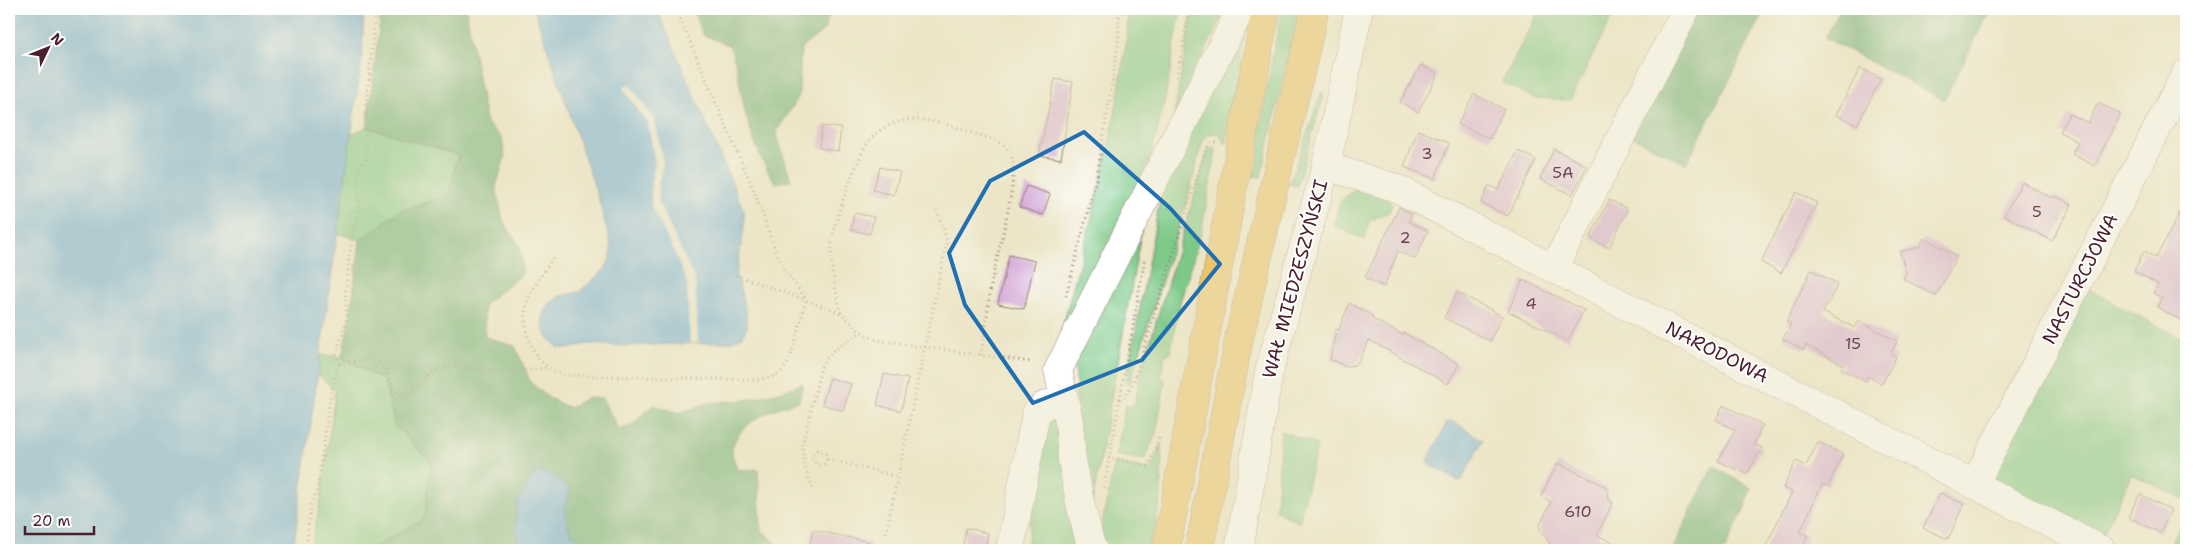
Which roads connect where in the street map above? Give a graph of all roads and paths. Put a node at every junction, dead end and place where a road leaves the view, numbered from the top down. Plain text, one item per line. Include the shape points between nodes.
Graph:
1 (376, 9) edge
2 (676, 9) edge
3 (1119, 9) edge
4 (1126, 9) edge
5 (1189, 9) edge
6 (1241, 9) edge
7 (1266, 9) edge
8 (1315, 9) edge
9 (1359, 9) edge
10 (1686, 9) edge
11 (1119, 17) junction
12 (2186, 73) edge
13 (1175, 87) dead end
14 (1326, 166) junction
15 (937, 210) dead end
16 (1146, 253) dead end
17 (553, 258) dead end
18 (1554, 268) junction
19 (736, 275) dead end
20 (806, 299) junction
21 (1064, 304) dead end
22 (841, 312) junction
23 (860, 332) junction
24 (925, 348) junction
25 (982, 355) junction
26 (1031, 362) dead end
27 (339, 364) junction
28 (547, 368) junction
29 (1064, 399) junction
30 (1103, 457) dead end
31 (1109, 458) junction
32 (827, 459) junction
33 (1148, 466) dead end
34 (898, 477) junction
35 (1974, 485) junction
36 (813, 488) dead end
37 (1103, 495) dead end
38 (886, 533) dead end
39 (306, 550) edge
40 (1010, 550) edge
41 (1094, 550) edge
42 (1166, 550) edge
43 (1199, 550) edge
44 (1239, 550) edge
45 (2102, 550) edge

1 - 27 path via 366,107 367,158 360,166 359,203 345,298 346,318 336,355
2 - 20 path via 754,191 783,268
3 - 11 path
4 - 11 path
5 - 13 path
6 - 29 street via 1058,370
7 - 42 main road
8 - 43 main road, WAŁ MIEDZESZYŃSKI via 1240,334
9 - 14 street, WAŁ MIEDZESZYŃSKI
10 - 18 street
11 - 21 path via 1112,94 1097,176
12 - 35 street, NASTURCJOWA
14 - 18 street, NARODOWA via 1396,188
14 - 44 street, WAŁ MIEDZESZYŃSKI via 1269,372
15 - 24 path via 947,242
16 - 31 path
17 - 28 path via 529,298 525,318 528,338 536,356
18 - 35 street, NARODOWA
19 - 20 path
20 - 22 path
20 - 28 path via 789,360 784,370 774,376 756,380 563,375
22 - 23 path
22 - 25 path via 832,272 831,242 861,155 870,140 896,122 912,120 944,124 1000,142 1012,157 1014,169 992,281
23 - 24 path via 876,340
23 - 36 path via 833,351 822,364 802,446 805,468
24 - 25 path
24 - 34 path
25 - 26 path
27 - 28 path via 363,360 379,362 399,395 420,386 437,368 447,366 486,372
27 - 39 path via 331,392 317,492 311,504
29 - 40 street via 1045,405 1036,413
29 - 41 street via 1081,507
30 - 31 path
31 - 33 path
31 - 37 path
32 - 32 path via 826,454 817,450 812,458 820,465
32 - 34 path
34 - 38 path
35 - 45 street, NARODOWA

